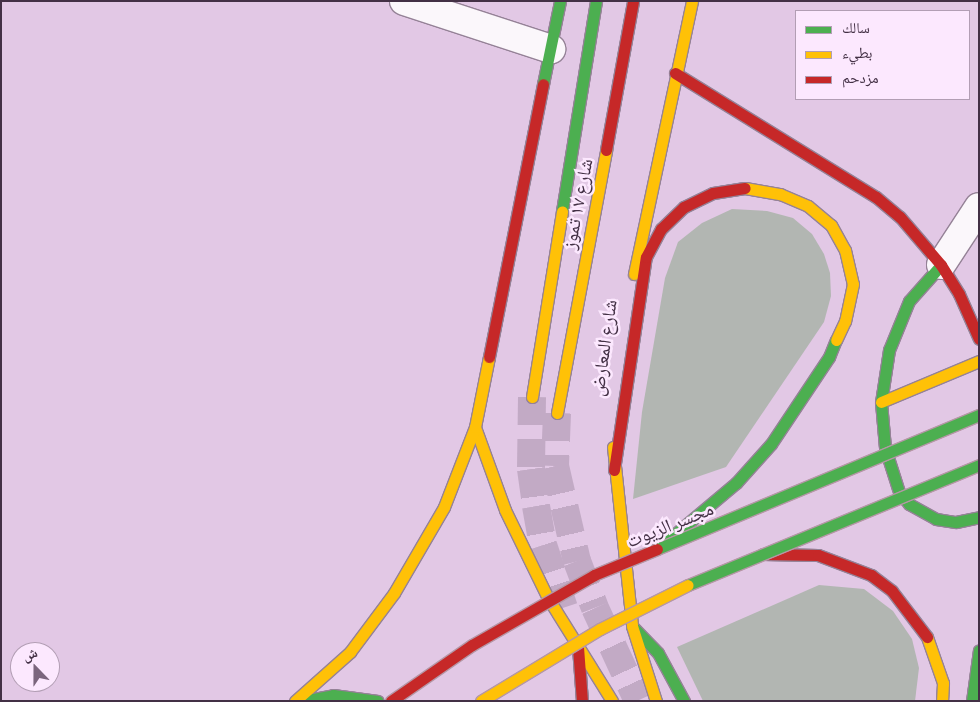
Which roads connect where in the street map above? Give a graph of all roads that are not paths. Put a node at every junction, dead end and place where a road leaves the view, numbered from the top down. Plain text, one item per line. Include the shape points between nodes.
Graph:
1 (404, 1) edge
2 (560, 1) edge
3 (596, 1) edge
4 (633, 1) edge
5 (692, 1) edge
6 (551, 49) junction
7 (675, 73) junction
8 (979, 207) edge
9 (941, 265) junction
10 (624, 320) dead end
11 (979, 338) edge
12 (979, 361) edge
13 (615, 375) dead end
14 (532, 396) tunnel mouth
15 (881, 402) junction
16 (557, 413) tunnel mouth
17 (979, 415) edge
18 (475, 427) junction
19 (979, 465) edge
20 (614, 470) junction
21 (979, 517) edge
22 (654, 550) junction
23 (762, 554) junction
24 (632, 626) junction
25 (578, 647) junction
26 (979, 650) edge
27 (295, 701) edge
28 (303, 701) edge
29 (378, 701) edge
30 (391, 701) edge
31 (481, 701) edge
32 (582, 701) edge
33 (612, 701) edge
34 (656, 701) edge
35 (684, 701) edge
36 (942, 701) edge
37 (972, 701) edge

1 - 6 street
2 - 6 main road
3 - 14 main road, شارع ١٧ تموز
4 - 16 main road, شارع ١٧ تموز
5 - 7 main road, شارع المعارض
6 - 18 main road
7 - 9 main road via 876,197 900,217
7 - 10 main road, شارع المعارض
8 - 9 street
9 - 11 main road via 960,294
9 - 15 main road via 909,301 898,325 883,375
12 - 15 main road
13 - 20 main road, شارع المعارض
15 - 21 main road via 885,448 899,492 909,504 936,519 956,522
17 - 22 main road, مجسر الزيوت, bridge
18 - 25 main road via 505,510 548,598
18 - 27 main road via 444,507 394,593 350,652
19 - 23 main road, bridge
20 - 22 main road, bridge via 646,257 661,229 684,206 713,193 748,188 780,194 808,206 831,225 845,250 853,284 846,321 829,357 771,444 697,518
20 - 24 main road, شارع المعارض
22 - 30 main road, مجسر الزيوت, bridge via 594,575 533,609 472,645
23 - 31 main road, bridge via 697,580 600,630
23 - 36 main road, bridge via 818,555 871,575 892,591 926,633 943,683
24 - 34 main road, شارع المعارض
24 - 35 main road via 658,654
25 - 32 main road
25 - 33 main road
26 - 37 main road
28 - 29 main road via 333,695

